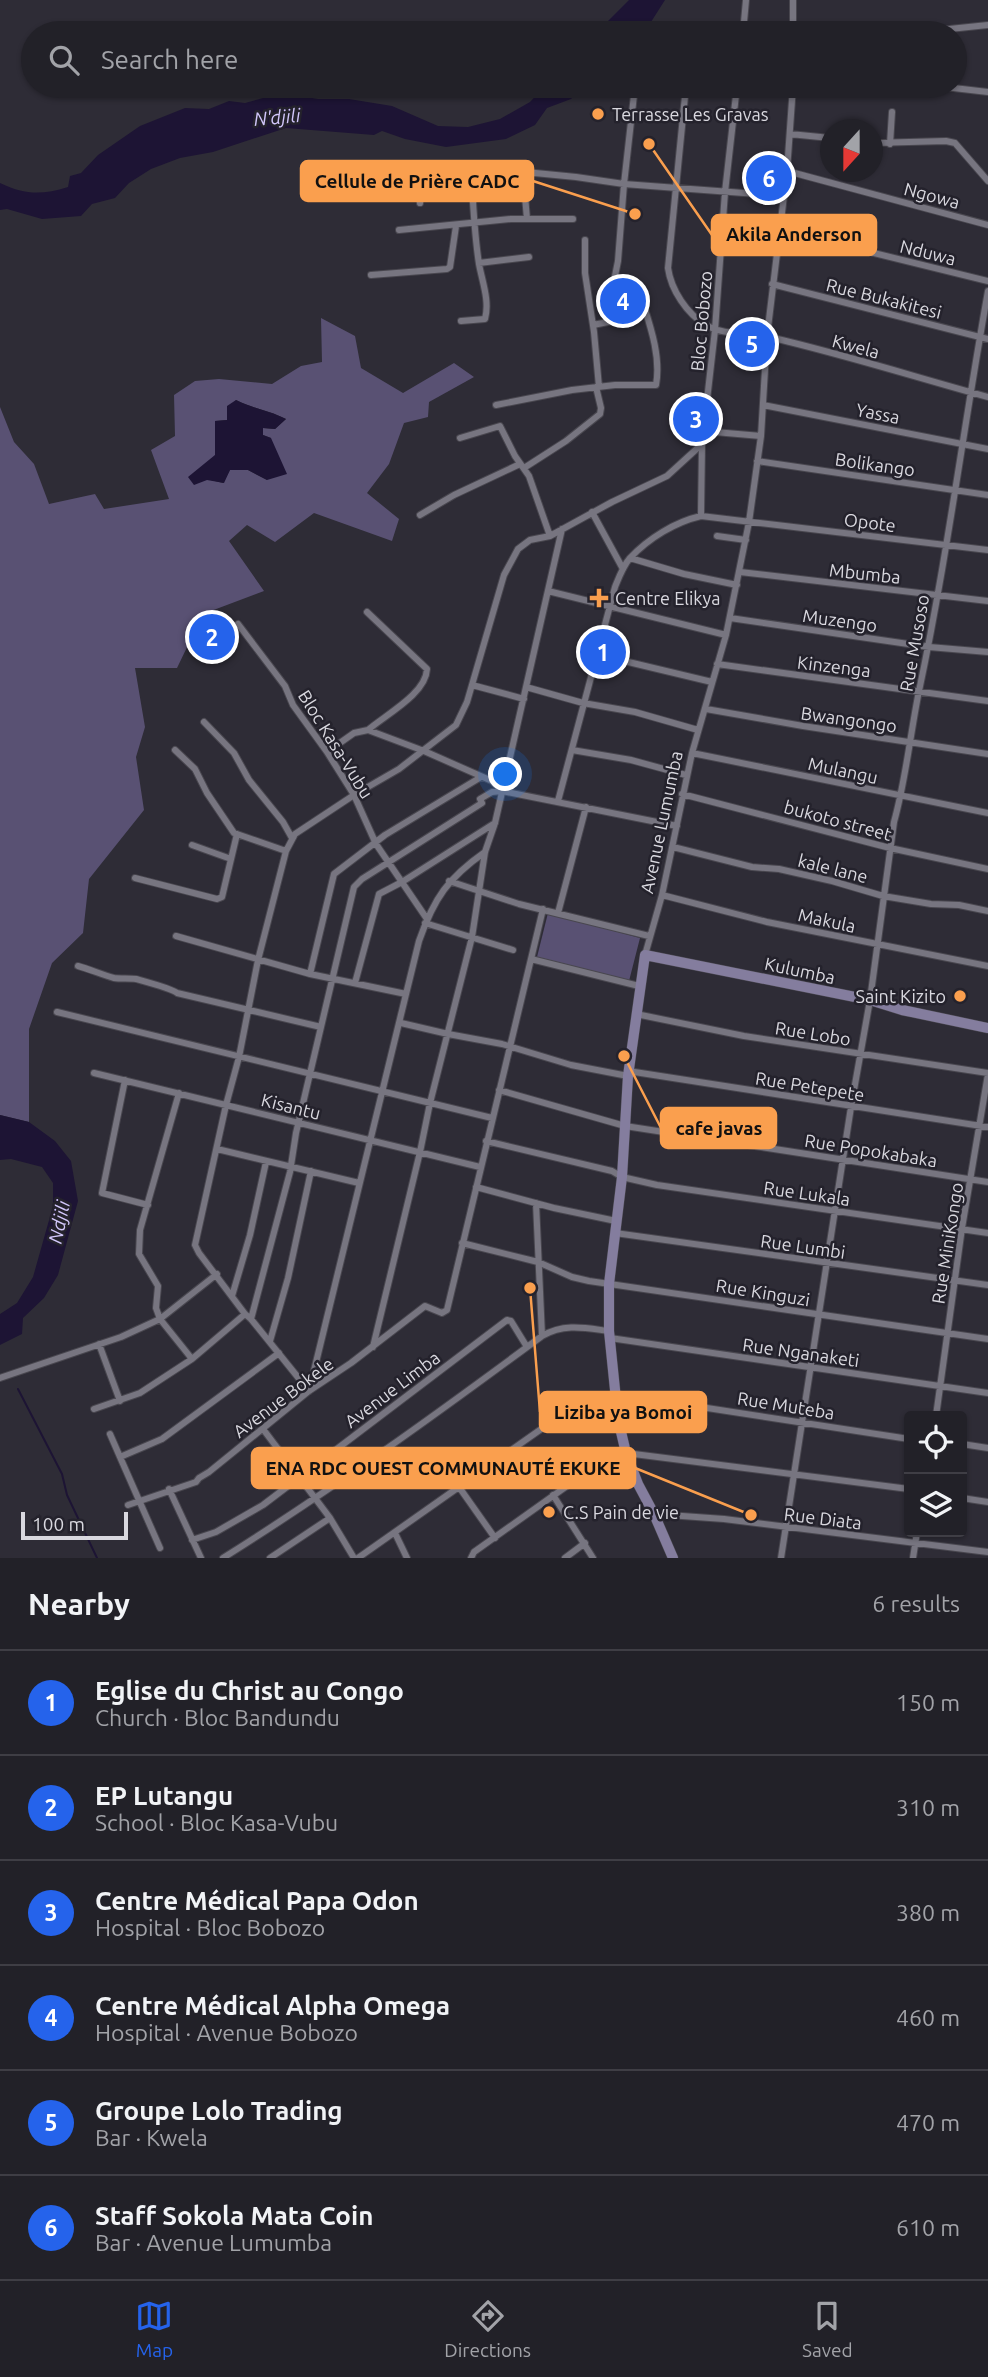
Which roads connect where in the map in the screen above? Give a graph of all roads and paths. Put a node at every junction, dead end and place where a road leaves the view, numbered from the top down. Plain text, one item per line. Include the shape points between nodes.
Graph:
1 (746, 0) edge
2 (793, 0) edge
3 (744, 21) edge
4 (793, 21) edge
5 (988, 25) edge
6 (967, 27) edge
7 (967, 90) edge
8 (988, 92) edge
9 (634, 98) edge
10 (684, 98) edge
11 (736, 98) edge
12 (792, 98) edge
13 (892, 112) dead end
14 (790, 134) junction
15 (820, 137) edge
16 (883, 144) edge
17 (890, 144) junction
18 (422, 165) junction
19 (325, 166) dead end
20 (471, 169) junction
21 (787, 171) junction
22 (523, 173) junction
23 (988, 181) edge
24 (624, 184) junction
25 (676, 188) junction
26 (725, 192) junction
27 (783, 196) junction
28 (420, 203) dead end
29 (527, 219) junction
30 (573, 219) dead end
31 (475, 223) junction
32 (988, 225) edge
33 (456, 226) junction
34 (399, 230) dead end
35 (780, 230) junction
36 (585, 240) dead end
37 (529, 257) dead end
38 (479, 263) junction
39 (371, 275) dead end
40 (988, 281) edge
41 (772, 284) junction
42 (988, 290) edge
43 (643, 303) dead end
44 (461, 321) dead end
45 (593, 325) junction
46 (715, 330) junction
47 (767, 336) junction
48 (980, 337) junction
49 (988, 339) edge
50 (597, 387) junction
51 (970, 392) junction
52 (988, 397) edge
53 (496, 405) dead end
54 (763, 405) junction
55 (703, 431) junction
56 (761, 436) junction
57 (460, 438) dead end
58 (702, 444) junction
59 (961, 444) junction
60 (988, 449) edge
61 (757, 461) junction
62 (522, 466) junction
63 (955, 490) junction
64 (988, 495) edge
65 (592, 512) junction
66 (420, 515) dead end
67 (701, 516) junction
68 (749, 522) junction
69 (562, 528) junction
70 (550, 536) junction
71 (717, 536) dead end
72 (746, 540) junction
73 (946, 545) junction
74 (988, 550) edge
75 (630, 558) junction
76 (623, 569) junction
77 (740, 572) junction
78 (737, 585) junction
79 (548, 591) junction
80 (937, 594) junction
81 (988, 601) edge
82 (610, 607) junction
83 (368, 612) dead end
84 (730, 618) junction
85 (238, 624) dead end
86 (726, 635) junction
87 (929, 647) junction
88 (988, 652) edge
89 (599, 655) junction
90 (718, 664) junction
91 (712, 682) junction
92 (472, 685) junction
93 (526, 687) junction
94 (919, 691) junction
95 (524, 699) junction
96 (988, 701) edge
97 (583, 703) junction
98 (706, 709) junction
99 (204, 722) dead end
100 (368, 730) junction
101 (698, 730) junction
102 (910, 742) junction
103 (175, 750) dead end
104 (572, 750) junction
105 (424, 751) junction
106 (327, 752) junction
107 (692, 753) junction
108 (988, 754) edge
109 (686, 775) junction
110 (481, 777) junction
111 (502, 791) junction
112 (682, 794) junction
113 (354, 795) junction
114 (901, 796) junction
115 (558, 801) junction
116 (586, 807) junction
117 (988, 813) edge
118 (495, 823) junction
119 (677, 826) junction
120 (237, 834) junction
121 (292, 838) junction
122 (376, 844) junction
123 (192, 845) dead end
124 (673, 847) junction
125 (890, 848) junction
126 (286, 851) junction
127 (485, 852) junction
128 (231, 859) junction
129 (388, 863) junction
130 (988, 869) edge
131 (135, 878) dead end
132 (449, 881) junction
133 (402, 882) junction
134 (479, 890) junction
135 (662, 895) junction
136 (883, 896) junction
137 (543, 909) junction
138 (988, 911) edge
139 (558, 913) junction
140 (426, 921) junction
141 (176, 936) dead end
142 (649, 936) junction
143 (472, 937) junction
144 (877, 945) junction
145 (513, 950) dead end
146 (645, 955) junction
147 (531, 959) junction
148 (257, 960) junction
149 (78, 966) dead end
150 (988, 966) edge
151 (310, 974) junction
152 (332, 978) junction
153 (355, 983) junction
154 (639, 986) junction
155 (406, 994) junction
156 (870, 1000) junction
157 (248, 1009) junction
158 (57, 1013) dead end
159 (636, 1014) junction
160 (401, 1023) junction
161 (321, 1027) junction
162 (988, 1028) edge
163 (448, 1034) junction
164 (509, 1046) junction
165 (861, 1055) junction
166 (239, 1057) junction
167 (94, 1073) dead end
168 (628, 1073) junction
169 (311, 1074) junction
170 (988, 1074) edge
171 (125, 1080) junction
172 (499, 1090) junction
173 (381, 1091) junction
174 (179, 1093) junction
175 (430, 1103) junction
176 (226, 1105) junction
177 (851, 1107) junction
178 (492, 1118) junction
179 (300, 1123) junction
180 (625, 1126) junction
181 (979, 1126) junction
182 (988, 1127) edge
183 (370, 1140) junction
184 (486, 1141) junction
185 (217, 1149) junction
186 (420, 1152) junction
187 (843, 1159) junction
188 (265, 1162) junction
189 (480, 1167) junction
190 (290, 1168) junction
191 (311, 1171) junction
192 (622, 1177) junction
193 (971, 1179) junction
194 (988, 1182) edge
195 (359, 1183) junction
196 (477, 1187) junction
197 (536, 1203) junction
198 (148, 1205) junction
199 (835, 1211) junction
200 (616, 1222) junction
201 (962, 1228) junction
202 (615, 1233) junction
203 (988, 1233) edge
204 (463, 1244) junction
205 (538, 1262) junction
206 (827, 1263) junction
207 (216, 1274) junction
208 (955, 1281) junction
209 (610, 1284) junction
210 (988, 1285) edge
211 (232, 1296) junction
212 (245, 1314) junction
213 (819, 1315) junction
214 (160, 1319) junction
215 (251, 1319) junction
216 (948, 1333) junction
217 (610, 1334) junction
218 (542, 1336) junction
219 (988, 1339) edge
220 (270, 1341) junction
221 (99, 1344) junction
222 (373, 1347) junction
223 (527, 1348) junction
224 (279, 1353) junction
225 (192, 1359) junction
226 (811, 1369) junction
227 (0, 1378) edge
228 (940, 1386) junction
229 (309, 1391) junction
230 (988, 1393) edge
231 (616, 1394) junction
232 (120, 1401) junction
233 (94, 1409) dead end
234 (937, 1411) edge
235 (803, 1421) junction
236 (263, 1429) junction
237 (110, 1434) dead end
238 (904, 1437) edge
239 (967, 1445) edge
240 (988, 1448) edge
241 (626, 1453) junction
242 (120, 1457) junction
243 (792, 1475) junction
244 (300, 1477) junction
245 (459, 1487) junction
246 (904, 1488) edge
247 (169, 1489) junction
248 (553, 1495) junction
249 (315, 1499) junction
250 (967, 1499) edge
251 (138, 1501) junction
252 (988, 1502) edge
253 (128, 1505) dead end
254 (654, 1514) junction
255 (330, 1518) junction
256 (784, 1527) junction
257 (395, 1533) junction
258 (916, 1537) edge
259 (495, 1538) junction
260 (192, 1541) junction
261 (585, 1543) junction
262 (915, 1543) junction
263 (160, 1548) dead end
264 (988, 1552) edge
265 (201, 1558) edge
266 (223, 1558) edge
267 (270, 1558) edge
268 (356, 1558) edge
269 (407, 1558) edge
270 (471, 1558) edge
271 (565, 1558) edge
272 (593, 1558) edge
273 (674, 1558) edge
274 (781, 1558) edge
275 (913, 1558) edge

1 - 3 street
2 - 4 street
5 - 6 street
7 - 8 street
9 - 24 street
10 - 25 street
11 - 26 street, Bloc Bobozo
12 - 14 street, Avenue Lumumba
13 - 17 street
14 - 15 street
14 - 21 street, Avenue Lumumba
16 - 17 street
17 - 23 street via 955,143
18 - 19 street
18 - 20 street
18 - 28 street
20 - 22 street
20 - 31 street
21 - 27 street, Avenue Lumumba
21 - 32 street, Ngowa
22 - 24 street
22 - 29 street
24 - 25 street
24 - 45 street via 613,286 617,315 613,321
25 - 26 street
25 - 46 street via 669,275 683,303
26 - 27 street
26 - 46 street, Bloc Bobozo
27 - 35 street, Avenue Lumumba
29 - 30 street
29 - 31 street
31 - 33 street
31 - 38 street
33 - 34 street
33 - 39 street via 447,270
35 - 40 street, Nduwa
35 - 41 street, Avenue Lumumba
36 - 45 street
37 - 38 street
38 - 44 street via 487,315
41 - 47 street, Avenue Lumumba
41 - 48 street, Rue Bukakitesi
42 - 48 street, Rue Musoso
43 - 50 street via 654,344 656,385
45 - 50 street
46 - 47 street, Kwela
46 - 55 street, Bloc Bobozo
47 - 51 street, Kwela
47 - 54 street, Avenue Lumumba
48 - 49 street, Rue Bukakitesi
48 - 51 street, Rue Musoso
50 - 53 street
50 - 62 street via 600,414 566,441
51 - 52 street, Kwela
51 - 59 street, Rue Musoso
54 - 56 street, Avenue Lumumba
54 - 59 street, Yassa
55 - 56 street
55 - 58 street, Bloc Bobozo
56 - 61 street, Avenue Lumumba
57 - 62 street via 500,426
58 - 65 street via 667,476
58 - 67 street, Bloc Bobozo
59 - 60 street, Yassa
59 - 63 street, Rue Musoso
61 - 63 street, Bolikango
61 - 68 street, Avenue Lumumba
62 - 66 street
62 - 70 street
63 - 64 street, Bolikango
63 - 73 street, Rue Musoso
65 - 69 street
65 - 76 street
67 - 68 street, Opote
67 - 75 street via 670,527
68 - 72 street, Avenue Lumumba
68 - 73 street, Opote
69 - 70 street
69 - 79 street
70 - 92 street via 530,540 518,549 504,575
71 - 72 street
72 - 77 street, Avenue Lumumba
73 - 74 street, Opote
73 - 80 street, Rue Musoso
75 - 76 street
75 - 78 street
76 - 82 street
77 - 78 street, Avenue Lumumba
77 - 80 street, Mbumba
78 - 84 street, Avenue Lumumba
79 - 82 street
79 - 93 street
80 - 81 street, Mbumba
80 - 87 street, Rue Musoso
82 - 86 street
82 - 89 street
83 - 100 street via 427,669 427,675 407,702
84 - 86 street, Avenue Lumumba
84 - 87 street, Muzengo
85 - 106 street, Bloc Kasa-Vubu
86 - 90 street, Avenue Lumumba
87 - 88 street, Muzengo
87 - 94 street, Rue Musoso
89 - 91 street
89 - 97 street
90 - 91 street, Avenue Lumumba
90 - 94 street, Kinzenga
91 - 98 street, Avenue Lumumba
92 - 95 street
92 - 105 street via 456,725
93 - 95 street
93 - 97 street
94 - 96 street, Kinzenga
94 - 102 street, Rue Musoso
95 - 111 street
97 - 101 street
97 - 104 street
98 - 101 street, Avenue Lumumba
98 - 102 street, Bwangongo
99 - 121 street via 234,753
100 - 105 street
100 - 106 street via 354,733
101 - 107 street, Avenue Lumumba
102 - 108 street, Bwangongo
102 - 114 street, Rue Musoso
103 - 120 street via 195,769
104 - 109 street
104 - 115 street
105 - 110 street
105 - 113 street
106 - 113 street, Bloc Kasa-Vubu
107 - 109 street, Avenue Lumumba
107 - 114 street, Mulangu
109 - 112 street, Avenue Lumumba
110 - 111 street
110 - 122 street
111 - 115 street
111 - 118 street
111 - 129 street via 483,797 482,803
112 - 119 street, Avenue Lumumba
112 - 125 street, bukoto street
113 - 121 street
113 - 122 street, Bloc Kasa-Vubu
114 - 117 street, Mulangu
114 - 125 street, Rue Musoso
115 - 116 street
116 - 119 street
116 - 139 street
118 - 127 street
118 - 133 street
119 - 124 street, Avenue Lumumba
120 - 126 street
120 - 128 street
121 - 126 street
122 - 129 street, Bloc Kasa-Vubu
122 - 151 street via 334,874
123 - 128 street
124 - 135 street, Avenue Lumumba
124 - 136 street, kale lane
125 - 130 street, bukoto street
125 - 136 street, Rue Musoso
126 - 148 street
127 - 132 street
127 - 134 street
128 - 131 street via 222,897 217,899
129 - 133 street, Bloc Kasa-Vubu
129 - 152 street via 354,887
132 - 134 street
132 - 140 street
133 - 140 street, Bloc Kasa-Vubu
133 - 153 street via 376,897
134 - 137 street
134 - 143 street
135 - 142 street, Avenue Lumumba
135 - 144 street, Makula
136 - 138 street, kale lane
136 - 144 street, Rue Musoso
137 - 139 street
137 - 147 street
139 - 142 street
140 - 143 street
140 - 155 street
141 - 148 street
142 - 146 street, Avenue Lumumba
143 - 145 street
143 - 163 street
144 - 150 street, Makula
144 - 156 street, Rue Musoso
146 - 154 street, Avenue Lumumba
146 - 156 street, Kulumba
147 - 154 street
147 - 164 street
148 - 151 street
148 - 157 street
149 - 157 street via 111,978 137,979
151 - 152 street
152 - 153 street
152 - 161 street
153 - 155 street
154 - 159 street, Avenue Lumumba
155 - 160 street
156 - 162 street, Kulumba
156 - 165 street, Rue Musoso
157 - 161 street
157 - 166 street
158 - 166 street
159 - 165 street, Rue Lobo
159 - 168 street, Avenue Lumumba
160 - 163 street, Rue Petepete
160 - 173 street
161 - 169 street
163 - 164 street, Rue Petepete
163 - 175 street
164 - 168 street, Rue Petepete via 571,1065
164 - 172 street
165 - 170 street, Rue Lobo
165 - 177 street, Rue Musoso
166 - 169 street
166 - 176 street
167 - 171 street, Kisantu
168 - 177 street, Rue Petepete
168 - 180 street, Avenue Lumumba
169 - 173 street
169 - 179 street
170 - 181 street, Rue MiniKongo
171 - 174 street, Kisantu
171 - 198 street via 102,1193
172 - 178 street
172 - 180 street, Rue Popokabaka
173 - 175 street
173 - 183 street
174 - 176 street, Kisantu
174 - 198 street
175 - 178 street
175 - 186 street
176 - 179 street, Kisantu
176 - 185 street
177 - 181 street, Rue Petepete
177 - 187 street, Rue Musoso
178 - 184 street
179 - 183 street, Kisantu
179 - 190 street
180 - 187 street, Rue Popokabaka
180 - 192 street, Avenue Lumumba
181 - 182 street, Rue Petepete
181 - 193 street, Rue MiniKongo
183 - 186 street, Kisantu
183 - 195 street
184 - 189 street
184 - 192 street, Rue Lukala
185 - 188 street
185 - 207 street via 195,1245
186 - 189 street, Kisantu
186 - 222 street
187 - 193 street, Rue Popokabaka
187 - 199 street, Rue Musoso
188 - 190 street
188 - 211 street
189 - 196 street
190 - 191 street
190 - 215 street
191 - 195 street
191 - 220 street
192 - 199 street, Rue Lukala
192 - 200 street, Avenue Lumumba
193 - 194 street, Rue Popokabaka
193 - 201 street, Rue MiniKongo
195 - 229 street
196 - 197 street
196 - 204 street
197 - 200 street
197 - 205 street
198 - 214 street via 139,1254 158,1286
199 - 201 street, Rue Lukala
199 - 206 street, Rue Musoso
200 - 202 street, Avenue Lumumba
201 - 203 street, Rue Lukala
201 - 208 street, Rue MiniKongo
202 - 206 street, Rue Lumbi
202 - 209 street, Avenue Lumumba
204 - 205 street
204 - 222 street, Avenue Bokele via 447,1310 425,1307
205 - 209 street, Rue Kinguzi via 572,1277
205 - 218 street
206 - 208 street, Rue Lumbi
206 - 213 street, Rue Musoso
207 - 211 street
207 - 214 street
208 - 210 street, Rue Lumbi
208 - 216 street, Rue MiniKongo
209 - 213 street, Rue Kinguzi
209 - 217 street, Avenue Lumumba
211 - 212 street
212 - 215 street
212 - 225 street
213 - 216 street, Rue Kinguzi
213 - 226 street, Rue Musoso
214 - 221 street
214 - 225 street
215 - 220 street
216 - 219 street, Rue Kinguzi
216 - 228 street, Rue MiniKongo
217 - 218 street via 569,1326
217 - 226 street, Rue Nganaketi
217 - 231 street, Avenue Lumumba
218 - 223 street
220 - 224 street
221 - 227 street
221 - 232 street
222 - 229 street, Avenue Bokele
223 - 244 street, Avenue Limba via 507,1320
223 - 249 street
224 - 229 street
224 - 242 street via 162,1438
225 - 232 street via 141,1393
226 - 228 street, Rue Nganaketi
226 - 235 street, Rue Musoso
228 - 230 street, Rue Nganaketi
228 - 234 street, Rue MiniKongo
229 - 236 street, Avenue Bokele
231 - 235 street, Rue Muteba
231 - 241 street, Avenue Lumumba
231 - 245 street via 580,1402
232 - 233 street
235 - 238 street, Rue Muteba
235 - 243 street, Rue Musoso
236 - 244 street
236 - 247 street, Avenue Bokele via 196,1482
237 - 242 street
239 - 240 street
241 - 243 street
241 - 248 street via 595,1466
241 - 254 street, Avenue Lumumba
242 - 251 street
243 - 246 street
243 - 256 street, Rue Musoso
244 - 249 street
244 - 260 street, Avenue Limba via 246,1515
245 - 257 street
245 - 259 street
247 - 251 street, Avenue Bokele
247 - 260 street
248 - 259 street
248 - 261 street
249 - 255 street
249 - 266 street
250 - 252 street
251 - 253 street, Avenue Bokele
251 - 263 street
254 - 256 street, Rue Diata
254 - 273 street, Avenue Lumumba
255 - 267 street
255 - 268 street
256 - 262 street, Rue Diata
256 - 274 street, Rue Musoso
257 - 268 street
257 - 269 street
258 - 262 street
259 - 270 street
260 - 265 street
261 - 271 street
261 - 272 street
262 - 264 street, Rue Diata
262 - 275 street

